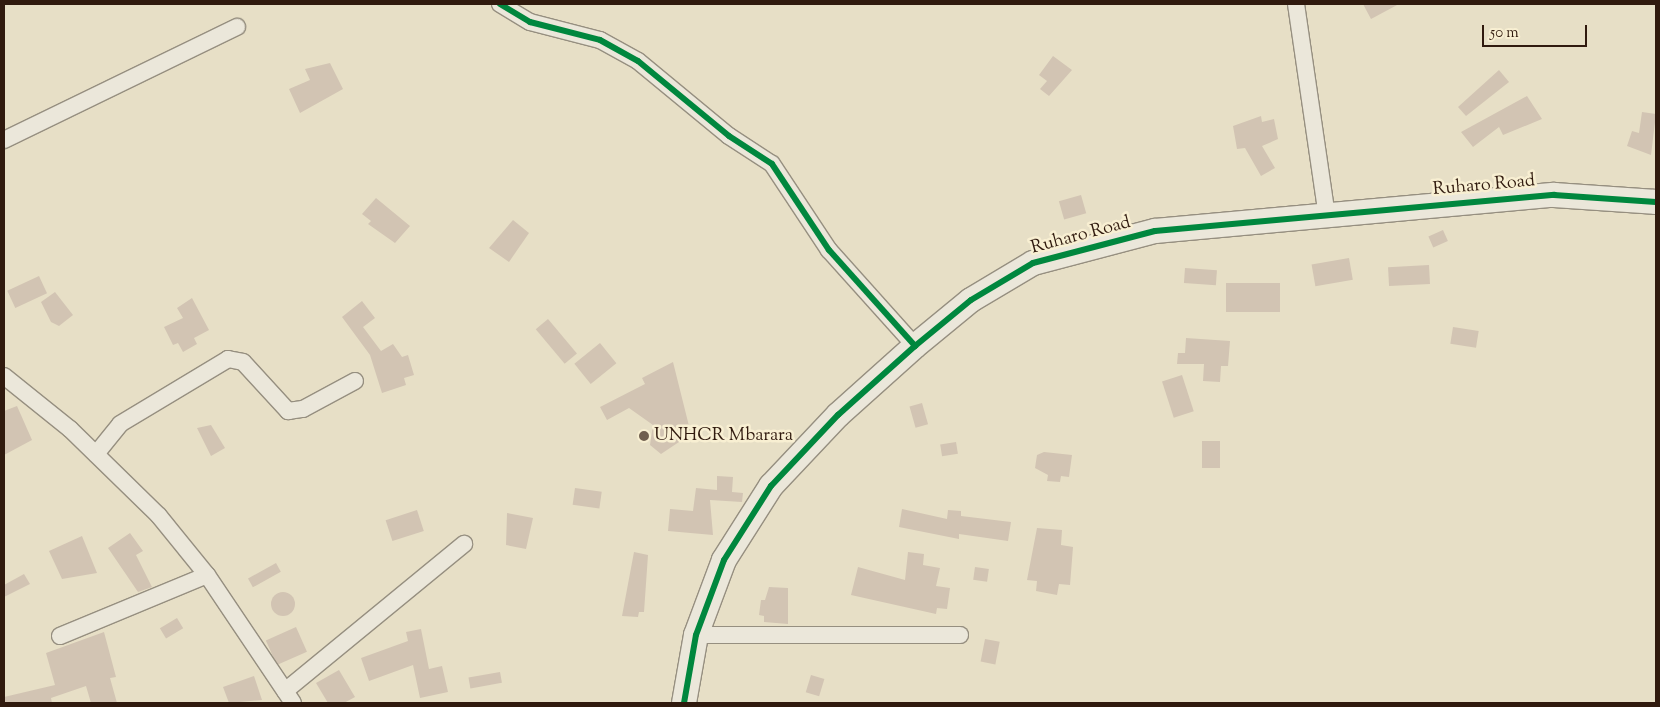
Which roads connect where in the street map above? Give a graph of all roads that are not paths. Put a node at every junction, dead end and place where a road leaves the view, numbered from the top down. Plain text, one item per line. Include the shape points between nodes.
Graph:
1 (500, 4) edge
2 (1296, 4) edge
3 (237, 27) dead end
4 (4, 140) edge
5 (1656, 202) edge
6 (1327, 216) junction
7 (915, 346) junction
8 (4, 376) edge
9 (355, 381) dead end
10 (96, 454) junction
11 (464, 544) dead end
12 (207, 576) junction
13 (696, 635) junction
14 (960, 635) dead end
15 (60, 636) dead end
16 (289, 697) edge
17 (684, 703) edge

1 - 7 street via 530,22 600,40 638,61 729,136 772,164 829,250
2 - 6 street
3 - 4 street
5 - 6 street, Ruharo Road via 1554,195
6 - 7 street, Ruharo Road via 1155,231 1033,263 971,300
7 - 13 street, Ruharo Road via 817,435 771,486 724,560
8 - 10 street
9 - 10 street via 303,409 288,410 243,362 228,359 120,424
10 - 12 street via 159,516
11 - 16 street
12 - 15 street
12 - 16 street
13 - 14 street
13 - 17 street, Ruharo Road

